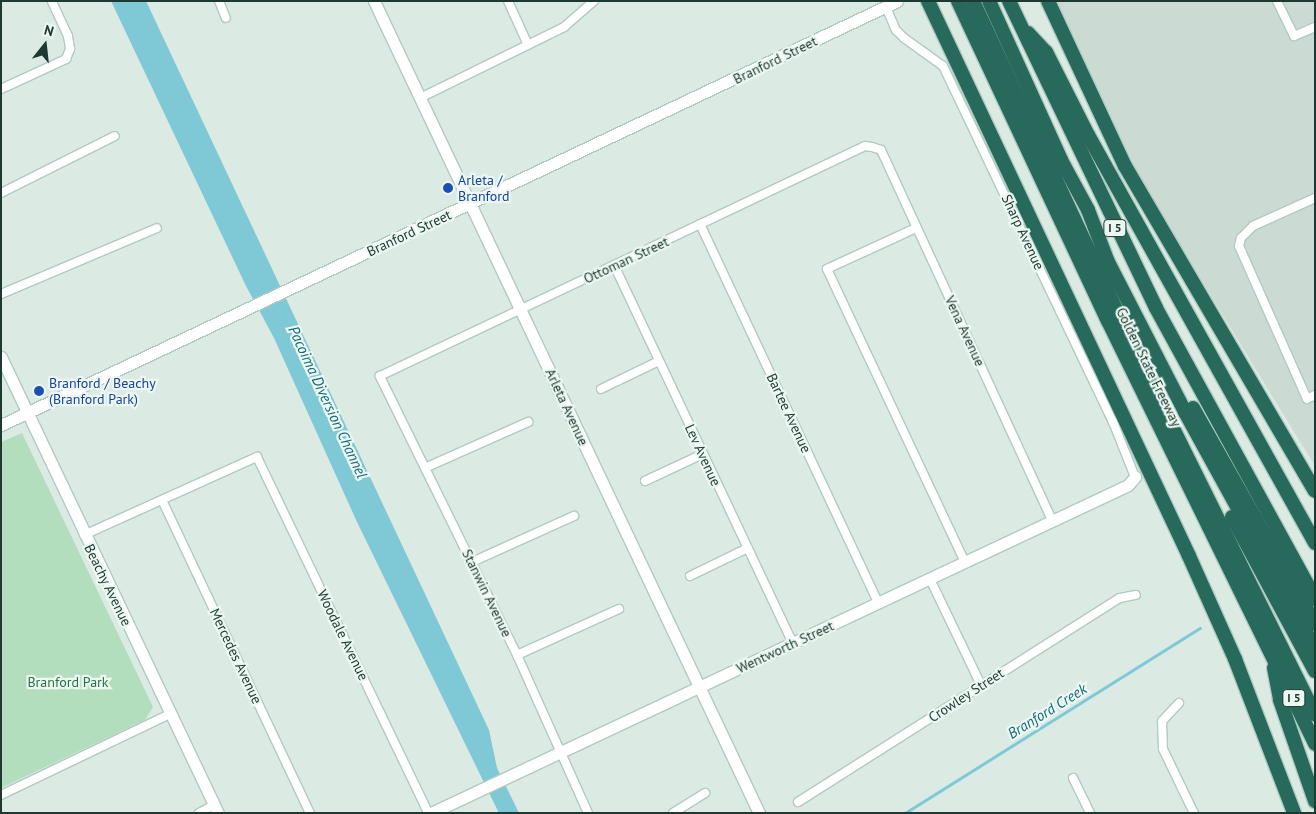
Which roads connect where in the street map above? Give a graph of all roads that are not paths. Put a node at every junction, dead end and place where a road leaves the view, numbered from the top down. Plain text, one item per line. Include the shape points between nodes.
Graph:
1 (52, 1) edge
2 (219, 1) edge
3 (374, 1) edge
4 (508, 1) edge
5 (594, 1) edge
6 (897, 1) edge
7 (928, 1) edge
8 (989, 1) edge
9 (1009, 1) edge
10 (1048, 1) edge
11 (1277, 1) edge
12 (963, 2) edge
13 (886, 6) junction
14 (226, 18) dead end
15 (1019, 23) junction
16 (1315, 27) edge
17 (528, 45) junction
18 (1, 89) edge
19 (420, 98) junction
20 (116, 136) dead end
21 (872, 147) joint
22 (1, 193) edge
23 (1315, 198) edge
24 (471, 204) junction
25 (700, 224) junction
26 (157, 228) dead end
27 (916, 228) junction
28 (1103, 243) junction
29 (614, 266) junction
30 (1, 294) edge
31 (520, 310) junction
32 (1130, 337) junction
33 (1, 357) edge
34 (659, 361) junction
35 (380, 376) joint
36 (601, 389) dead end
37 (1311, 397) edge
38 (28, 412) junction
39 (528, 422) dead end
40 (1, 425) edge
41 (703, 454) junction
42 (427, 467) junction
43 (1135, 477) joint
44 (645, 481) dead end
45 (1315, 491) edge
46 (162, 500) junction
47 (574, 516) dead end
48 (1052, 520) junction
49 (84, 535) junction
50 (1315, 543) edge
51 (748, 548) junction
52 (472, 562) junction
53 (965, 562) junction
54 (690, 576) dead end
55 (930, 579) junction
56 (1136, 595) dead end
57 (1315, 599) edge
58 (878, 602) junction
59 (620, 609) dead end
60 (1315, 624) edge
61 (793, 644) junction
62 (1315, 648) edge
63 (1271, 654) junction
64 (516, 655) junction
65 (1315, 671) edge
66 (981, 685) junction
67 (700, 687) junction
68 (1179, 703) dead end
69 (170, 714) junction
70 (1315, 715) edge
71 (1315, 744) edge
72 (560, 752) junction
73 (1073, 778) dead end
74 (705, 793) dead end
75 (1, 795) edge
76 (1315, 801) edge
77 (798, 802) dead end
78 (216, 809) edge
79 (686, 810) edge
80 (199, 813) edge
81 (310, 813) edge
82 (429, 813) edge
83 (588, 813) edge
84 (673, 813) edge
85 (759, 813) edge
86 (1090, 813) edge
87 (1194, 813) edge
88 (1294, 813) edge

1 - 18 street via 70,49 66,59
2 - 14 street
3 - 19 main road, Arleta Avenue
4 - 17 street
5 - 17 street via 564,27
6 - 13 main road, Branford Street
7 - 88 highway via 1190,556 1235,659
8 - 28 highway
9 - 15 highway, I 5
10 - 45 highway via 1125,166
11 - 16 street via 1294,36
12 - 32 highway
12 - 63 highway, Golden State Freeway / I 5 via 1113,330
13 - 24 main road, Branford Street
13 - 43 street, Sharp Avenue via 900,34 943,66 1113,422
15 - 50 highway via 1046,52 1088,135
15 - 57 highway, I 5 via 1156,308
17 - 19 street
19 - 24 main road, Arleta Avenue
20 - 22 street
21 - 25 street, Ottoman Street via 865,146
21 - 27 street, Vena Avenue via 880,150
23 - 37 street via 1253,226 1241,238 1242,258
24 - 31 main road, Arleta Avenue
24 - 38 main road, Branford Street
25 - 29 street, Ottoman Street
25 - 58 street, Bartee Avenue
26 - 30 street
27 - 48 street, Vena Avenue
27 - 53 street via 827,269
28 - 60 highway
28 - 62 highway via 1108,262 1185,412
29 - 31 street, Ottoman Street
29 - 34 street, Lev Avenue
31 - 35 street, Ottoman Street
31 - 67 main road, Arleta Avenue
32 - 65 highway via 1178,417
32 - 70 highway
33 - 38 main road, Beachy Avenue
34 - 36 street
34 - 41 street, Lev Avenue
35 - 42 street, Stanwin Avenue
38 - 40 main road, Branford Street
38 - 49 main road, Beachy Avenue
39 - 42 street
41 - 44 street
41 - 51 street, Lev Avenue
42 - 52 street, Stanwin Avenue
43 - 48 main road, Wentworth Street via 1128,485
46 - 49 street
46 - 81 street, Mercedes Avenue
46 - 82 street, Woodale Avenue via 258,458
47 - 52 street
48 - 53 main road, Wentworth Street
49 - 69 main road, Beachy Avenue
51 - 54 street
51 - 61 street, Lev Avenue
52 - 64 street, Stanwin Avenue
53 - 55 main road, Wentworth Street
55 - 58 main road, Wentworth Street
55 - 66 street
56 - 66 street, Crowley Street via 1120,598
58 - 61 main road, Wentworth Street
59 - 64 street
61 - 67 main road, Wentworth Street
63 - 71 highway, Golden State Freeway / I 5
63 - 76 highway via 1280,700
64 - 72 street, Stanwin Avenue
66 - 77 street, Crowley Street
67 - 72 main road, Wentworth Street
67 - 85 main road, Arleta Avenue
68 - 87 street via 1162,722 1163,749
69 - 75 street
69 - 78 main road, Beachy Avenue
72 - 82 main road, Wentworth Street
72 - 83 street, Stanwin Avenue
73 - 86 street
74 - 79 street
78 - 80 street
79 - 84 street

